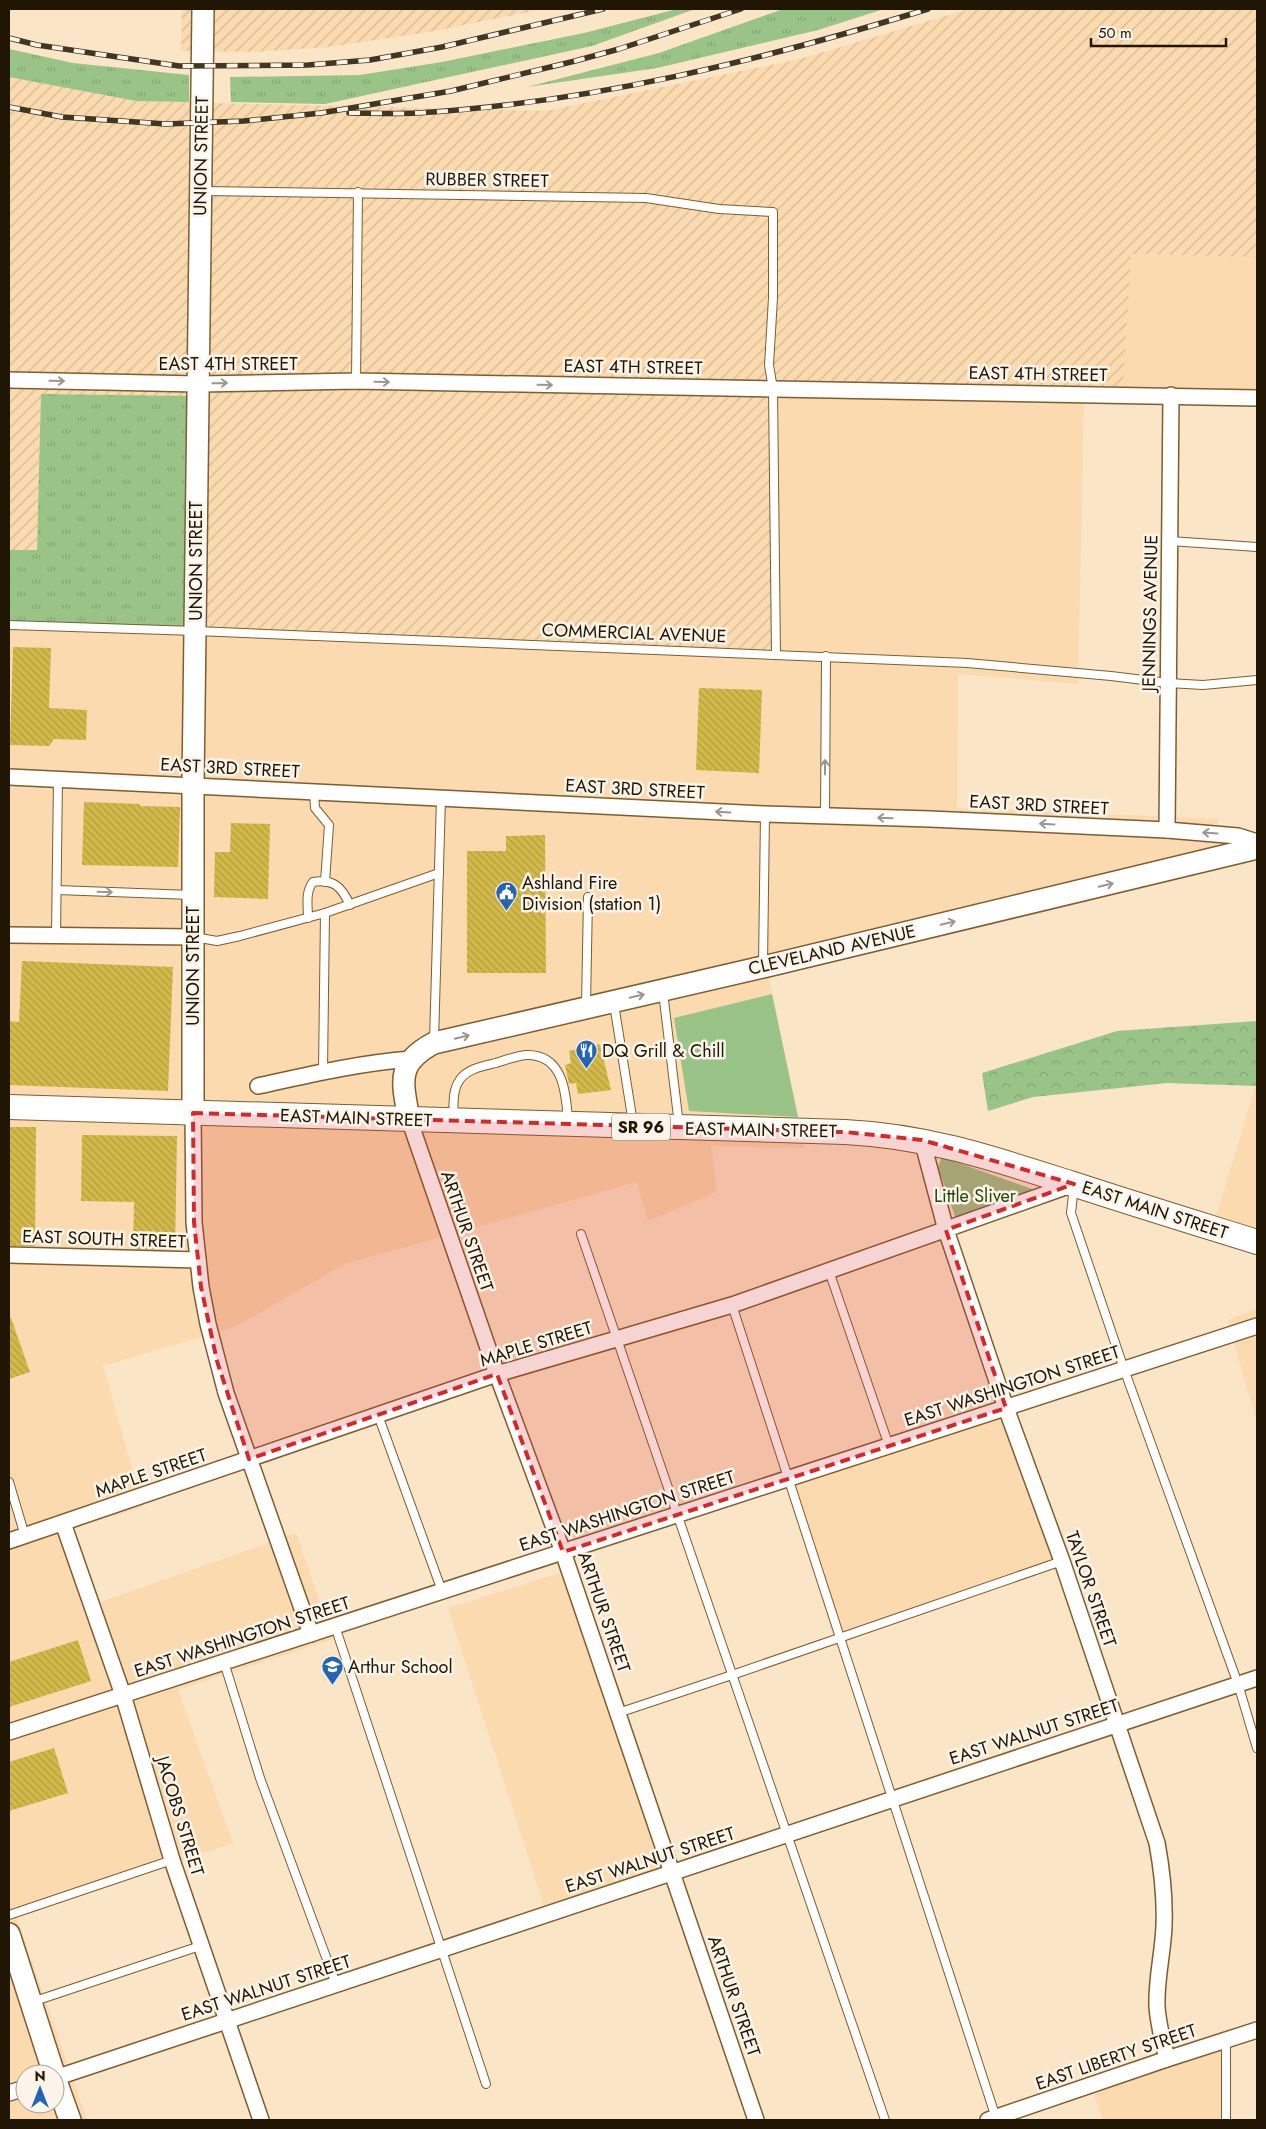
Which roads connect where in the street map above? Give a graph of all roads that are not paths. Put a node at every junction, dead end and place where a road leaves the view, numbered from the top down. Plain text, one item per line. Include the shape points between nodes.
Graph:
1 (203, 9) edge
2 (200, 191) junction
3 (358, 192) junction
4 (9, 380) edge
5 (356, 381) junction
6 (198, 384) junction
7 (773, 389) junction
8 (1171, 395) junction
9 (1257, 398) edge
10 (1170, 541) junction
11 (1257, 547) edge
12 (9, 625) edge
13 (196, 631) junction
14 (776, 654) junction
15 (826, 656) junction
16 (1257, 680) edge
17 (1168, 683) junction
18 (9, 777) edge
19 (58, 779) junction
20 (193, 785) junction
21 (314, 791) junction
22 (441, 798) junction
23 (765, 814) junction
24 (825, 816) junction
25 (1167, 830) junction
26 (1257, 842) edge
27 (1257, 848) edge
28 (438, 873) junction
29 (325, 882) junction
30 (56, 890) junction
31 (193, 895) junction
32 (588, 897) dead end
33 (350, 904) junction
34 (326, 913) junction
35 (308, 918) junction
36 (9, 935) edge
37 (56, 935) junction
38 (193, 937) junction
39 (763, 967) junction
40 (663, 990) junction
41 (614, 1002) junction
42 (586, 1008) junction
43 (434, 1043) junction
44 (411, 1059) junction
45 (322, 1071) junction
46 (258, 1086) dead end
47 (9, 1107) edge
48 (193, 1113) junction
49 (408, 1119) junction
50 (453, 1121) junction
51 (568, 1125) junction
52 (634, 1127) junction
53 (680, 1128) junction
54 (922, 1140) junction
55 (1074, 1184) junction
56 (946, 1230) junction
57 (581, 1234) dead end
58 (1257, 1242) edge
59 (9, 1255) edge
60 (198, 1260) junction
61 (829, 1271) junction
62 (732, 1305) junction
63 (1257, 1326) edge
64 (617, 1339) junction
65 (1124, 1369) junction
66 (496, 1374) junction
67 (1006, 1408) junction
68 (378, 1415) junction
69 (889, 1446) junction
70 (249, 1459) junction
71 (789, 1478) junction
72 (9, 1482) edge
73 (677, 1515) junction
74 (63, 1523) junction
75 (25, 1536) junction
76 (9, 1541) edge
77 (564, 1552) junction
78 (1062, 1561) junction
79 (442, 1591) junction
80 (335, 1626) junction
81 (311, 1634) junction
82 (840, 1638) junction
83 (224, 1662) junction
84 (732, 1675) junction
85 (1257, 1678) edge
86 (1238, 1684) junction
87 (123, 1695) junction
88 (618, 1712) junction
89 (1117, 1724) junction
90 (9, 1732) edge
91 (1257, 1748) edge
92 (893, 1799) junction
93 (787, 1834) junction
94 (172, 1860) junction
95 (672, 1872) junction
96 (9, 1915) edge
97 (9, 1934) edge
98 (203, 1945) junction
99 (442, 1949) junction
100 (336, 1984) junction
101 (31, 2002) junction
102 (227, 2020) junction
103 (1257, 2030) edge
104 (1226, 2040) junction
105 (1167, 2059) junction
106 (51, 2064) edge
107 (65, 2073) edge
108 (486, 2084) dead end
109 (65, 2105) edge
110 (992, 2119) edge
111 (70, 2120) edge
112 (261, 2120) edge
113 (756, 2120) edge
114 (885, 2120) edge
115 (1226, 2120) edge

1 - 2 main road, UNION STREET
2 - 3 lane, RUBBER STREET
2 - 6 main road, UNION STREET
3 - 5 lane
3 - 7 lane, RUBBER STREET via 646,198 719,209 772,212 769,365
4 -> 6 street, EAST 4TH STREET
6 -> 5 street, EAST 4TH STREET
5 -> 7 street, EAST 4TH STREET
6 - 13 main road, UNION STREET
7 - 8 street, EAST 4TH STREET
7 - 14 lane
8 - 9 street, EAST 4TH STREET
8 - 10 street, JENNINGS AVENUE
10 - 11 lane
10 - 17 street, JENNINGS AVENUE
12 - 13 lane, COMMERCIAL AVENUE
13 - 14 lane, COMMERCIAL AVENUE
13 - 20 main road, UNION STREET
14 - 15 lane, COMMERCIAL AVENUE
15 - 17 lane, COMMERCIAL AVENUE via 967,663
24 -> 15 lane
16 - 17 lane, COMMERCIAL AVENUE
17 - 25 street, JENNINGS AVENUE
18 - 19 street, EAST 3RD STREET
19 - 20 street, EAST 3RD STREET
19 - 30 lane
20 - 21 street, EAST 3RD STREET
20 - 31 main road, UNION STREET
21 - 22 street, EAST 3RD STREET
21 - 29 lane via 315,808 329,825
23 -> 22 street, EAST 3RD STREET
22 - 28 lane
23 - 24 street, EAST 3RD STREET
23 - 39 lane
25 -> 24 street, EAST 3RD STREET
26 -> 25 street, EAST 3RD STREET via 1238,836
39 -> 27 main road, CLEVELAND AVENUE
28 - 33 lane
28 - 43 lane
29 - 33 lane via 342,889
29 - 35 lane via 313,882 310,887
30 -> 31 lane
30 - 37 lane
31 - 38 main road, UNION STREET
32 - 42 lane
33 - 34 lane
34 - 35 lane
34 - 45 lane
35 - 38 lane via 217,941
36 - 37 street
37 - 38 street
38 - 48 main road, UNION STREET
39 - 40 main road, CLEVELAND AVENUE
41 -> 40 main road, CLEVELAND AVENUE
40 - 53 lane
41 - 42 main road, CLEVELAND AVENUE
41 - 52 lane
43 -> 42 main road, CLEVELAND AVENUE
43 - 44 main road, CLEVELAND AVENUE
44 - 45 street
44 - 49 main road via 404,1074
45 - 46 street
47 - 48 main road, EAST MAIN STREET / SR 96
48 - 49 main road, EAST MAIN STREET / SR 96
48 - 60 street
49 - 50 main road, EAST MAIN STREET / SR 96
49 - 66 street, ARTHUR STREET
50 - 51 main road, EAST MAIN STREET / SR 96
50 - 51 lane via 458,1081 467,1072 525,1055 536,1056 554,1067 565,1089
51 - 52 main road, EAST MAIN STREET / SR 96
52 - 53 main road, EAST MAIN STREET / SR 96
53 - 54 main road, EAST MAIN STREET / SR 96 via 845,1132
54 - 55 main road, EAST MAIN STREET / SR 96
54 - 56 street, TAYLOR STREET
55 - 56 street, MAPLE STREET
55 - 58 main road, EAST MAIN STREET / SR 96
55 - 65 lane via 1071,1213
56 - 61 street, MAPLE STREET
56 - 67 street, TAYLOR STREET
57 - 64 lane
59 - 60 street, EAST SOUTH STREET
60 - 70 street via 208,1324 226,1393
61 - 62 street, MAPLE STREET
61 - 69 lane
62 - 64 street, MAPLE STREET
62 - 71 lane
63 - 65 street, EAST WASHINGTON STREET
64 - 66 street, MAPLE STREET
64 - 73 lane
65 - 67 street, EAST WASHINGTON STREET
65 - 86 lane
66 - 68 street, MAPLE STREET
66 - 77 street, ARTHUR STREET
67 - 69 street, EAST WASHINGTON STREET
67 - 78 street, TAYLOR STREET
68 - 70 street, MAPLE STREET
68 - 79 lane
69 - 71 street, EAST WASHINGTON STREET
70 - 74 street, MAPLE STREET
70 - 81 street
71 - 73 street, EAST WASHINGTON STREET
71 - 82 lane
72 - 75 lane
73 - 77 street, EAST WASHINGTON STREET
73 - 84 lane
74 - 75 street, MAPLE STREET
74 - 87 street, JACOBS STREET
75 - 76 street, MAPLE STREET
77 - 79 street, EAST WASHINGTON STREET
77 - 88 street, ARTHUR STREET
78 - 82 lane
78 - 89 street, TAYLOR STREET
79 - 80 street, EAST WASHINGTON STREET
80 - 81 street, EAST WASHINGTON STREET
80 - 99 lane
81 - 83 street, EAST WASHINGTON STREET
82 - 84 lane
82 - 92 lane
83 - 87 street, EAST WASHINGTON STREET
83 - 100 lane via 260,1778
84 - 88 lane
84 - 93 lane
85 - 86 street, EAST WALNUT STREET
86 - 89 street, EAST WALNUT STREET
86 - 91 lane
87 - 90 street, EAST WASHINGTON STREET
87 - 94 street, JACOBS STREET
88 - 95 street, ARTHUR STREET
89 - 92 street, EAST WALNUT STREET
89 - 105 street, TAYLOR STREET via 1157,1843 1162,1870 1164,1926 1157,2009
92 - 93 street, EAST WALNUT STREET
92 - 110 lane
93 - 95 street, EAST WALNUT STREET
93 - 114 lane
94 - 96 lane
94 - 98 street, JACOBS STREET
95 - 99 street, EAST WALNUT STREET
95 - 113 street, ARTHUR STREET
97 - 101 main road
98 - 101 lane
98 - 102 street, JACOBS STREET
99 - 100 street, EAST WALNUT STREET
99 - 108 lane
100 - 102 street, EAST WALNUT STREET
101 - 106 main road
102 - 107 street, EAST WALNUT STREET
102 - 112 street, JACOBS STREET
103 - 104 street, EAST LIBERTY STREET
104 - 105 street, EAST LIBERTY STREET
104 - 115 lane
105 - 110 street, EAST LIBERTY STREET
109 - 111 main road

